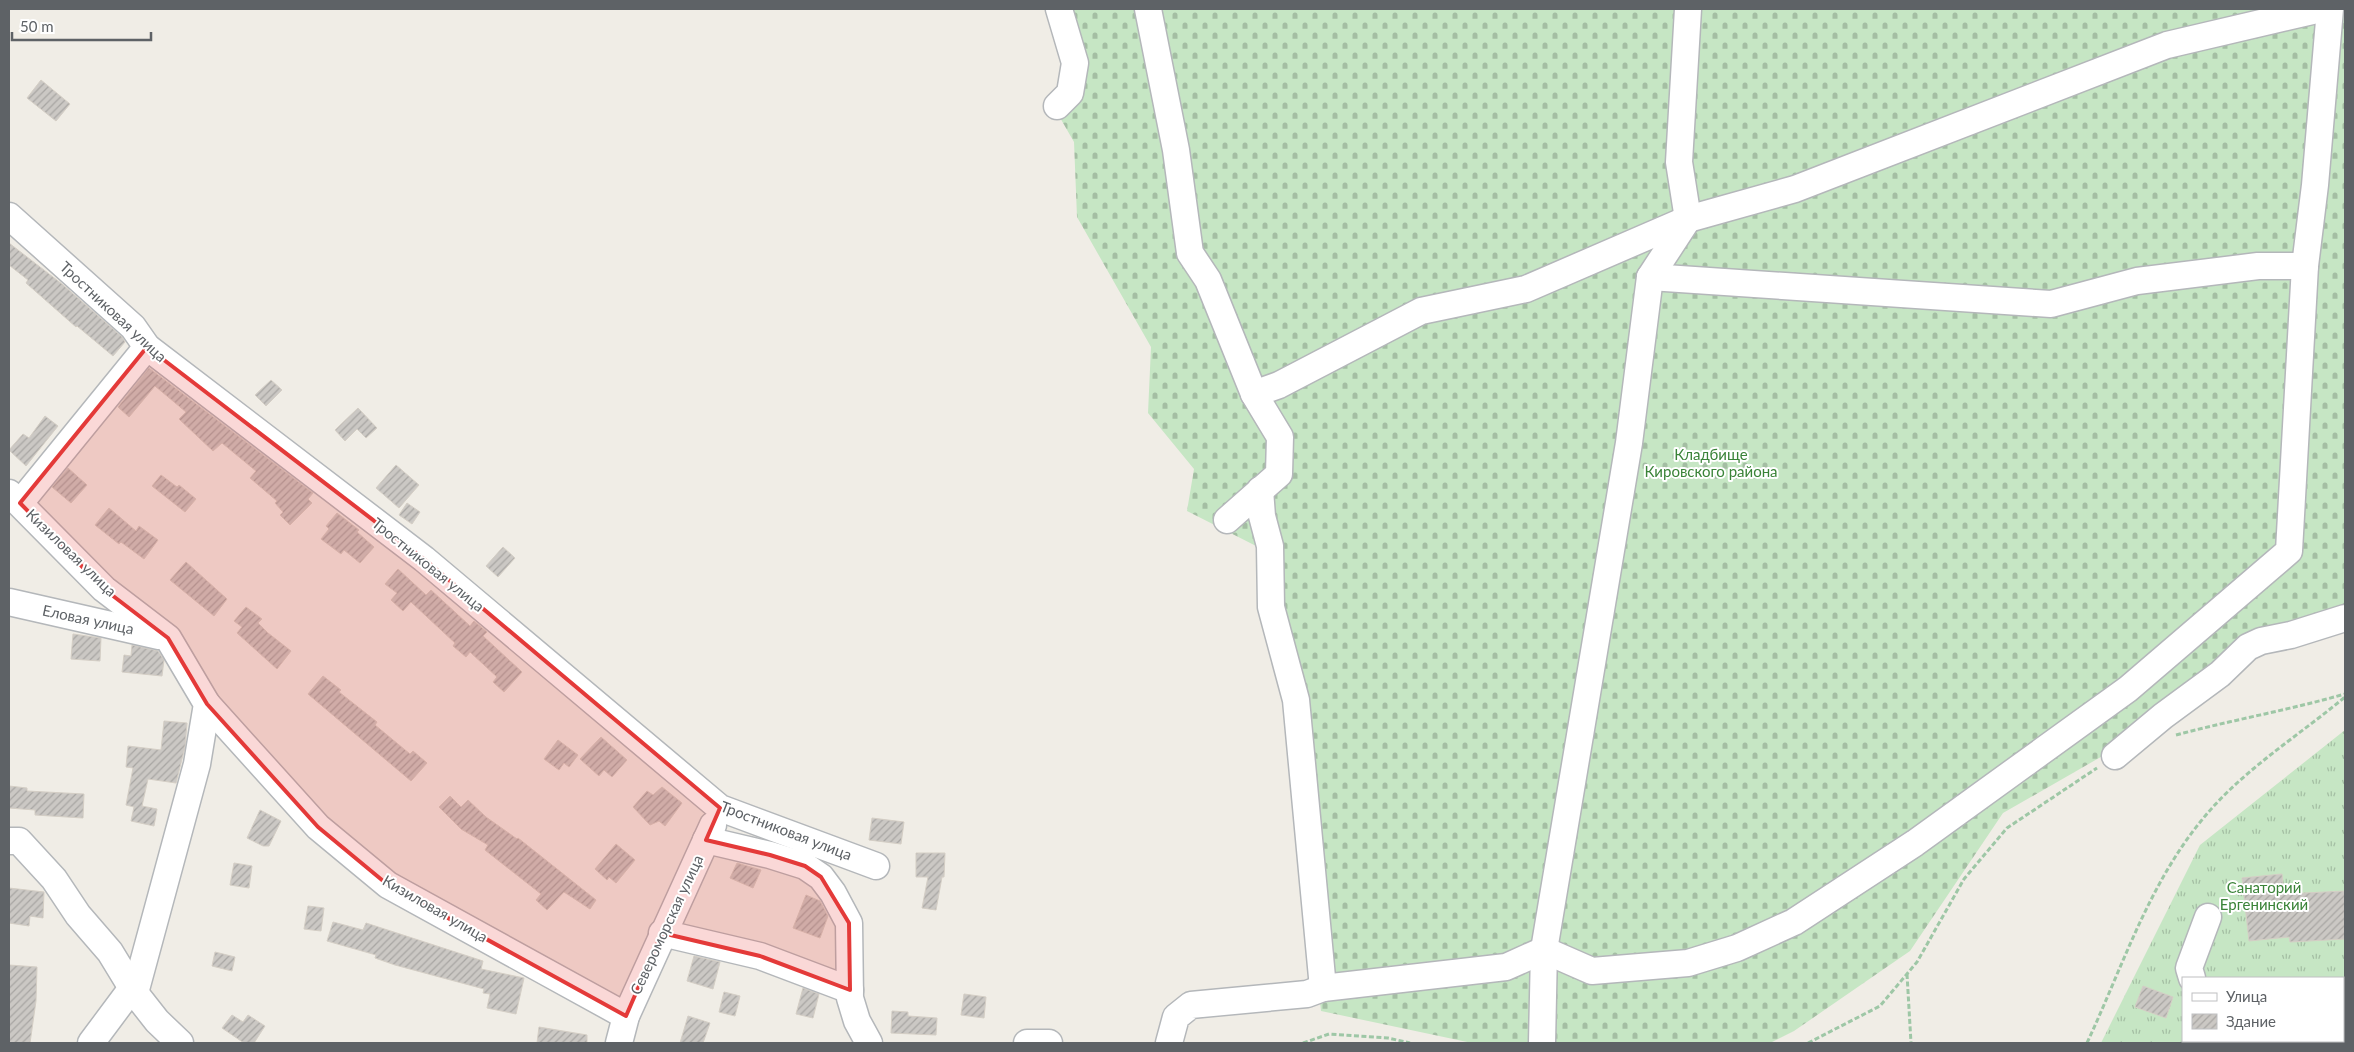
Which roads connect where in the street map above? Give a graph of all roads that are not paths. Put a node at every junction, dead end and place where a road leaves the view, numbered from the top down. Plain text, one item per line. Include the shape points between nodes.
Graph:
1 (1059, 9) edge
2 (1148, 9) edge
3 (1688, 9) edge
4 (2238, 9) edge
5 (2321, 9) edge
6 (2330, 9) edge
7 (2270, 20) junction
8 (1057, 106) dead end
9 (9, 216) edge
10 (1688, 219) junction
11 (2304, 266) junction
12 (1650, 277) junction
13 (147, 347) junction
14 (1254, 394) junction
15 (1260, 490) junction
16 (14, 498) edge
17 (1227, 520) dead end
18 (9, 602) edge
19 (2345, 618) edge
20 (168, 638) junction
21 (207, 704) junction
22 (2115, 756) road end
23 (720, 808) junction
24 (706, 840) junction
25 (9, 841) edge
26 (876, 866) dead end
27 (2208, 917) dead end
28 (662, 933) junction
29 (1544, 950) junction
30 (2192, 977) edge
31 (850, 990) junction
32 (134, 991) junction
33 (1315, 991) junction
34 (626, 1016) junction
35 (91, 1043) edge
36 (180, 1043) edge
37 (619, 1043) edge
38 (869, 1043) edge
39 (1027, 1043) edge
40 (1049, 1043) edge
41 (1169, 1043) edge
42 (1542, 1043) edge

1 - 8 street via 1075,63 1070,93
2 - 14 street via 1176,150 1190,253 1208,280
3 - 10 street via 1679,162
4 - 7 street
5 - 7 street
6 - 11 street
7 - 10 street via 2167,45 1795,189
9 - 13 street, Тростниковая улица via 133,327
10 - 12 street
10 - 14 street via 1526,289 1421,311 1279,385
11 - 12 street via 2258,266 2137,281 2051,304
11 - 29 street via 2289,551 2128,688 1915,843 1794,922 1736,948 1688,963 1592,971
12 - 29 street via 1629,443
13 - 16 street
13 - 23 street, Тростниковая улица via 424,559
14 - 15 street via 1280,437 1279,474
15 - 17 street
15 - 33 street via 1262,516 1270,546 1271,607 1296,700
16 - 20 street, Кизиловая улица via 104,589
18 - 20 street, Еловая улица
19 - 22 street via 2248,647 2220,674
20 - 21 street, Кизиловая улица
21 - 32 street via 198,764
21 - 34 street, Кизиловая улица via 318,827 388,886
23 - 24 street, Североморская улица
23 - 26 street, Тростниковая улица
24 - 28 street, Североморская улица
24 - 31 street via 805,866 821,877 849,923
25 - 32 street via 19,841 54,879 78,915 110,952
27 - 30 street via 2189,968
28 - 31 street via 760,956
28 - 34 street, Североморская улица
29 - 33 street via 1506,967
29 - 42 street
31 - 38 street via 857,1021
32 - 35 street
32 - 36 street via 157,1021
33 - 41 street via 1191,1005 1176,1017
34 - 37 street, Североморская улица
39 - 40 street

